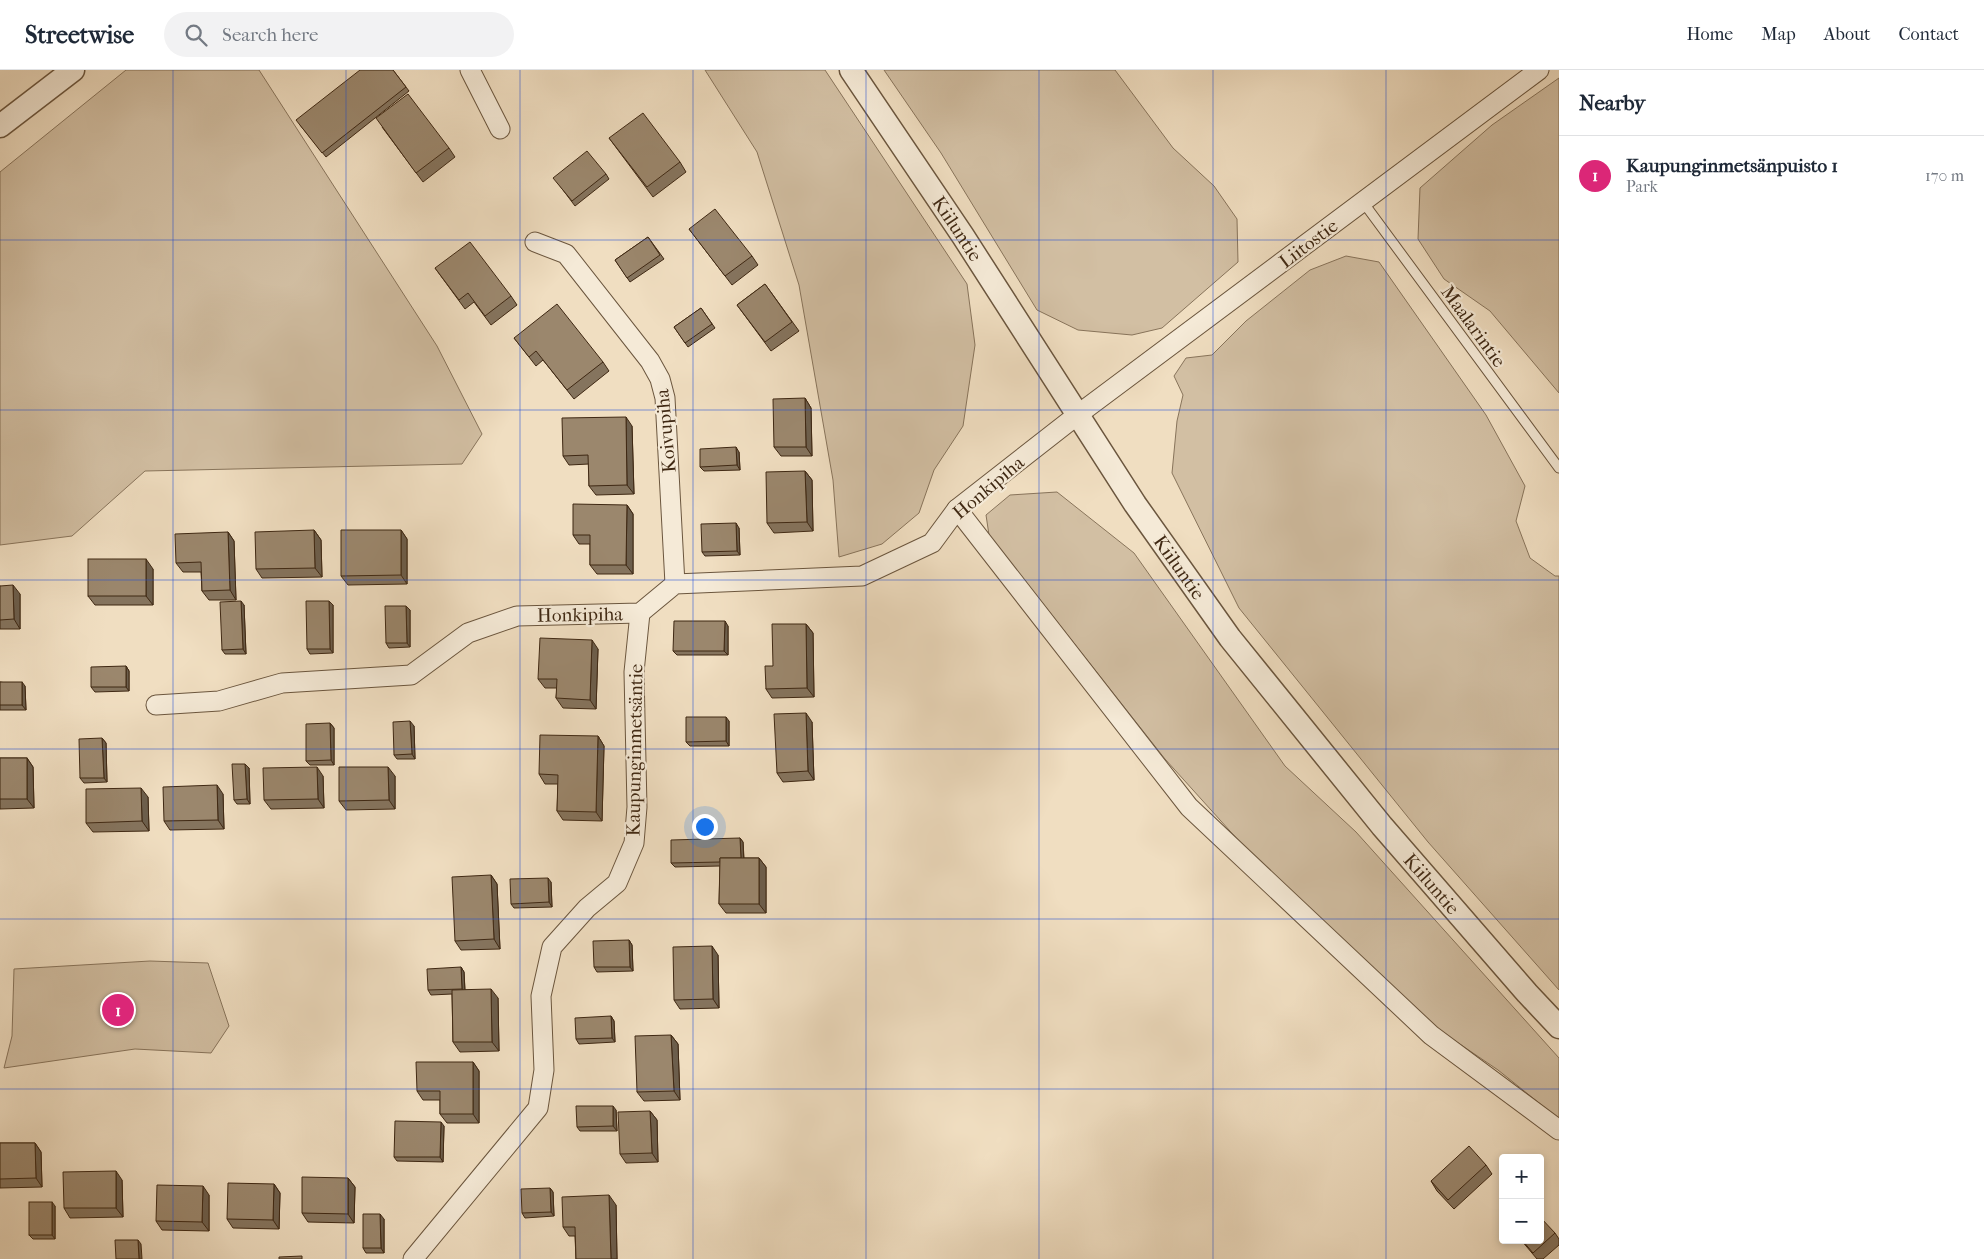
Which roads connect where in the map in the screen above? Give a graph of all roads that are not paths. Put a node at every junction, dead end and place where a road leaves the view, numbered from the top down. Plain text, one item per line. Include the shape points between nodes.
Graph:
1 (73, 70) edge
2 (470, 70) edge
3 (851, 70) edge
4 (1539, 70) edge
5 (0, 126) edge
6 (500, 129) dead end
7 (1363, 202) junction
8 (535, 242) dead end
9 (1076, 416) junction
10 (1559, 468) edge
11 (957, 510) junction
12 (674, 584) junction
13 (640, 613) junction
14 (156, 705) dead end
15 (1559, 1027) edge
16 (1559, 1130) edge
17 (413, 1259) edge

1 - 5 street
2 - 6 street
3 - 9 street, Kiiluntie via 963,236
4 - 7 street, Liitostie
7 - 9 street, Liitostie
7 - 10 lane, Maalarintie
8 - 12 street, Koivupiha via 566,254 650,361 660,380 665,398
9 - 11 street, Honkipiha
9 - 15 street, Kiiluntie via 1230,638 1382,826
11 - 12 street, Honkipiha via 932,543 862,576
11 - 16 street via 1190,807 1431,1035
12 - 13 street, Honkipiha
13 - 14 street, Honkipiha via 517,616 468,633 411,675 282,683 219,701
13 - 17 street, Kaupunginmetsäntie via 634,672 637,807 634,843 617,883 587,908 552,946 540,996 544,1070 538,1108

